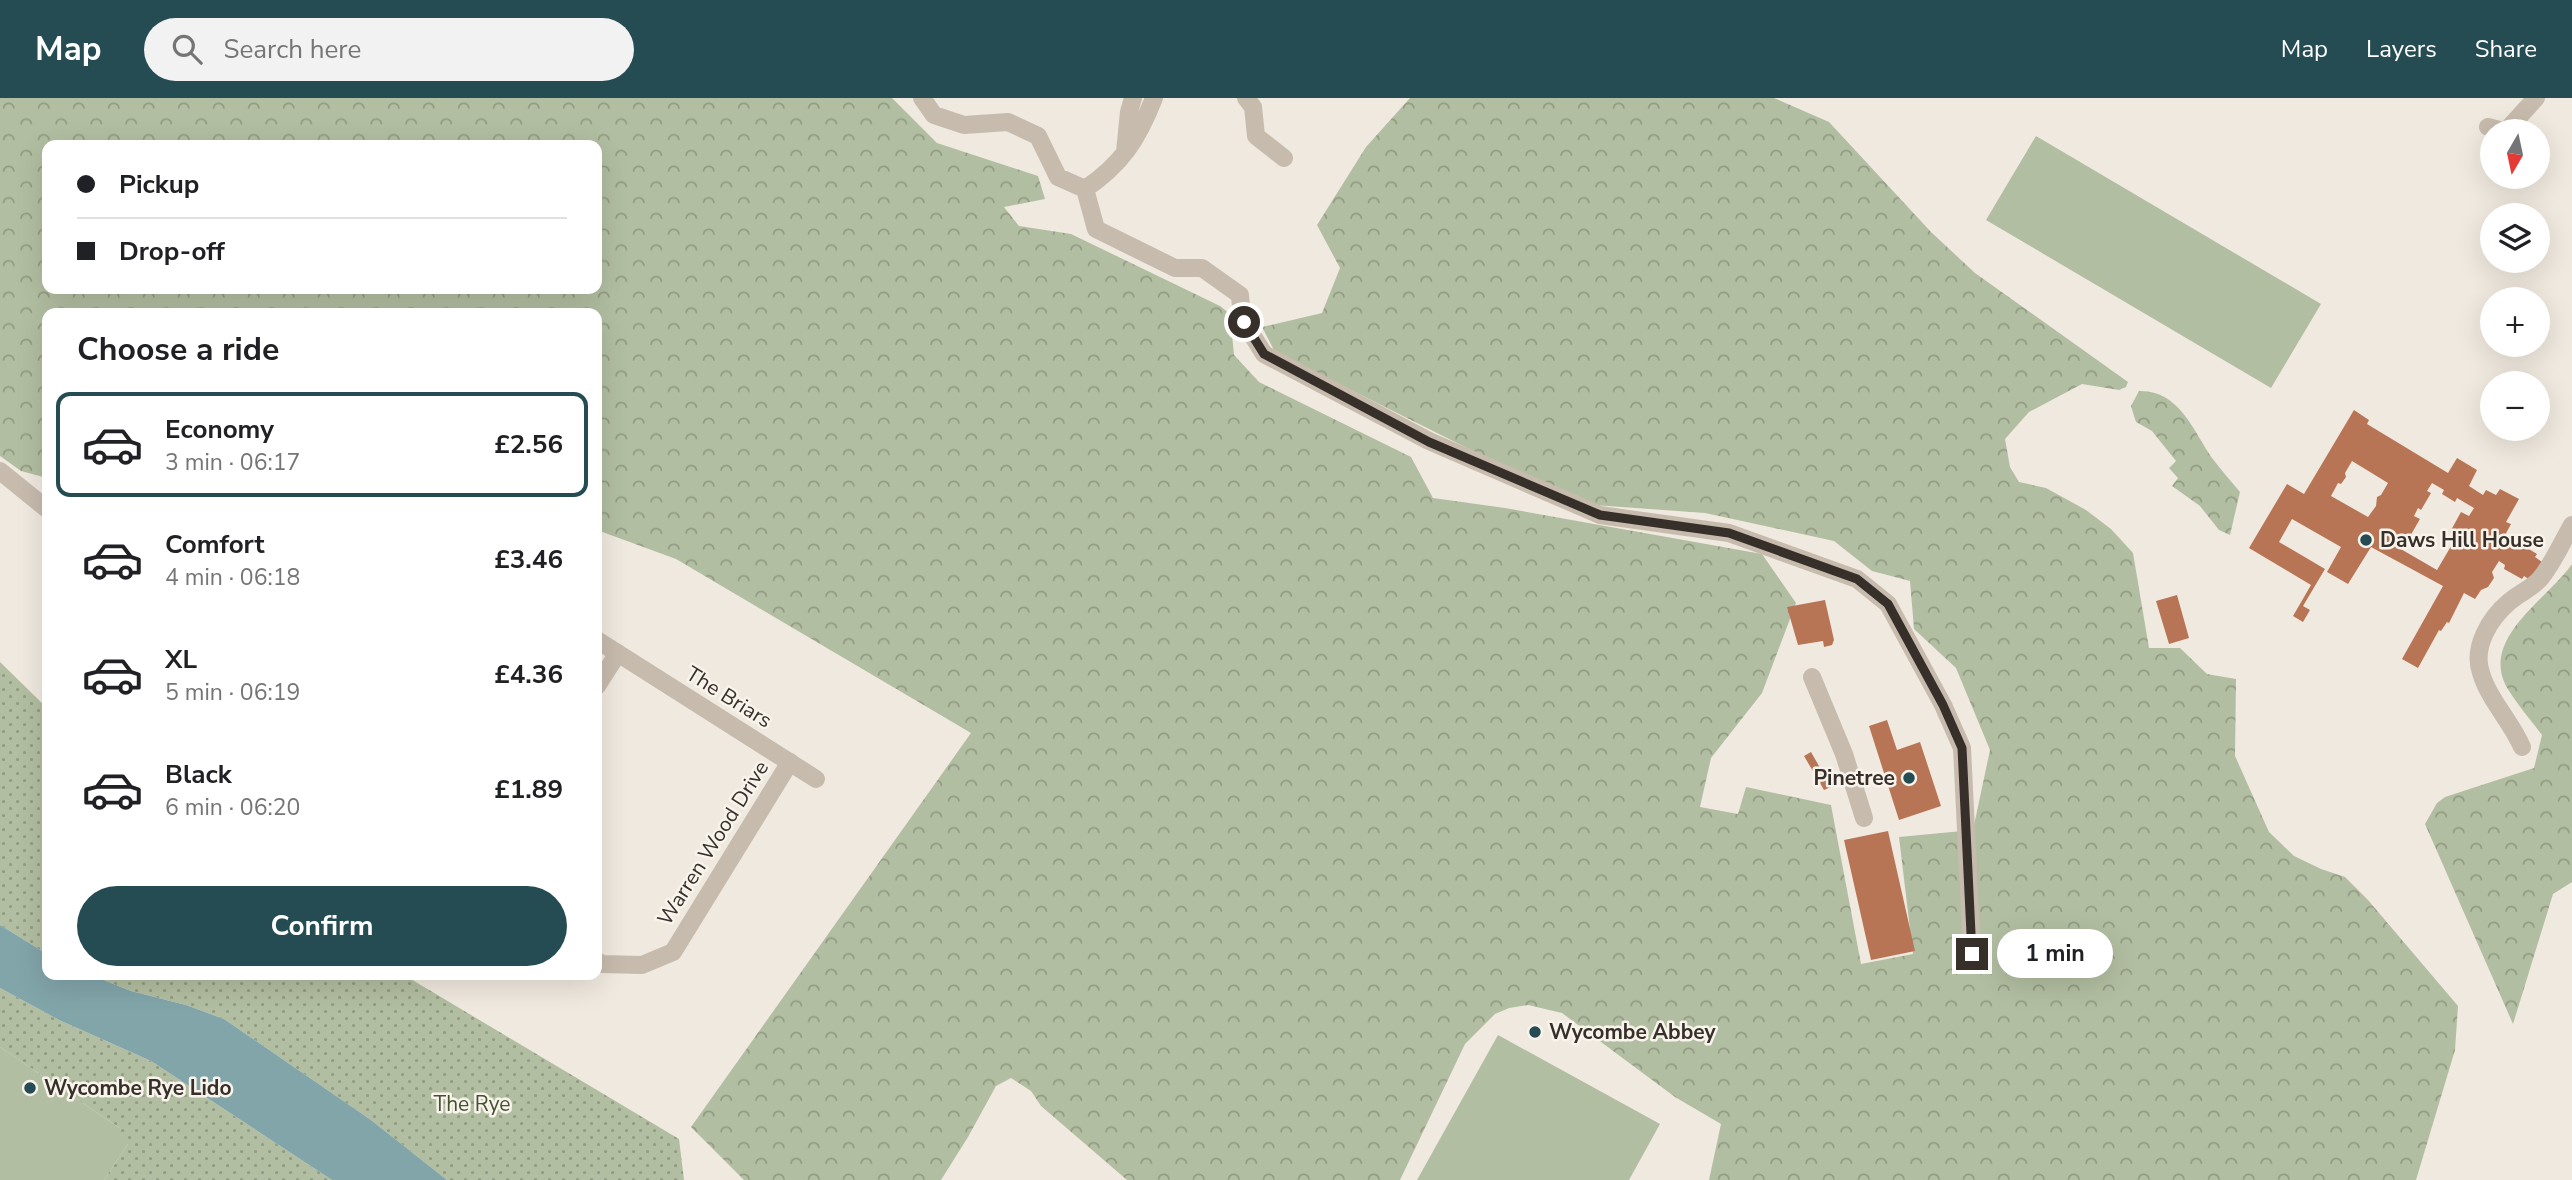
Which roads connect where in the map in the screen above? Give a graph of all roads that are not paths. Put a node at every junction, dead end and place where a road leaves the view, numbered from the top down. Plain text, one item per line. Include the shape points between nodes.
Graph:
1 (922, 98) edge
2 (1133, 98) edge
3 (1154, 98) edge
4 (1246, 98) edge
5 (2536, 98) edge
6 (2512, 119) edge
7 (1125, 152) junction
8 (1284, 158) dead end
9 (1086, 189) junction
10 (0, 471) edge
11 (42, 505) edge
12 (2572, 525) edge
13 (602, 643) edge
14 (618, 653) junction
15 (602, 677) edge
16 (1812, 677) dead end
17 (2522, 747) dead end
18 (790, 762) junction
19 (816, 779) dead end
20 (1864, 818) dead end
21 (1972, 954) dead end
22 (602, 964) edge

1 - 9 street via 934,115 964,125 1008,122 1038,136 1058,177
2 - 7 street
3 - 7 street via 1141,131
4 - 8 street via 1253,107 1256,136
5 - 6 street
7 - 9 street via 1110,172
9 - 21 street via 1096,229 1175,268 1202,268 1240,295 1242,315 1264,354 1429,442 1600,515 1729,533 1857,579 1888,604 1962,748
10 - 11 street
12 - 17 street via 2538,580 2491,619 2479,649 2479,670 2488,691
13 - 14 street, The Briars
14 - 15 street
14 - 18 street, The Briars
16 - 20 street
18 - 19 street, The Briars
18 - 22 street, Warren Wood Drive via 673,952 642,965

